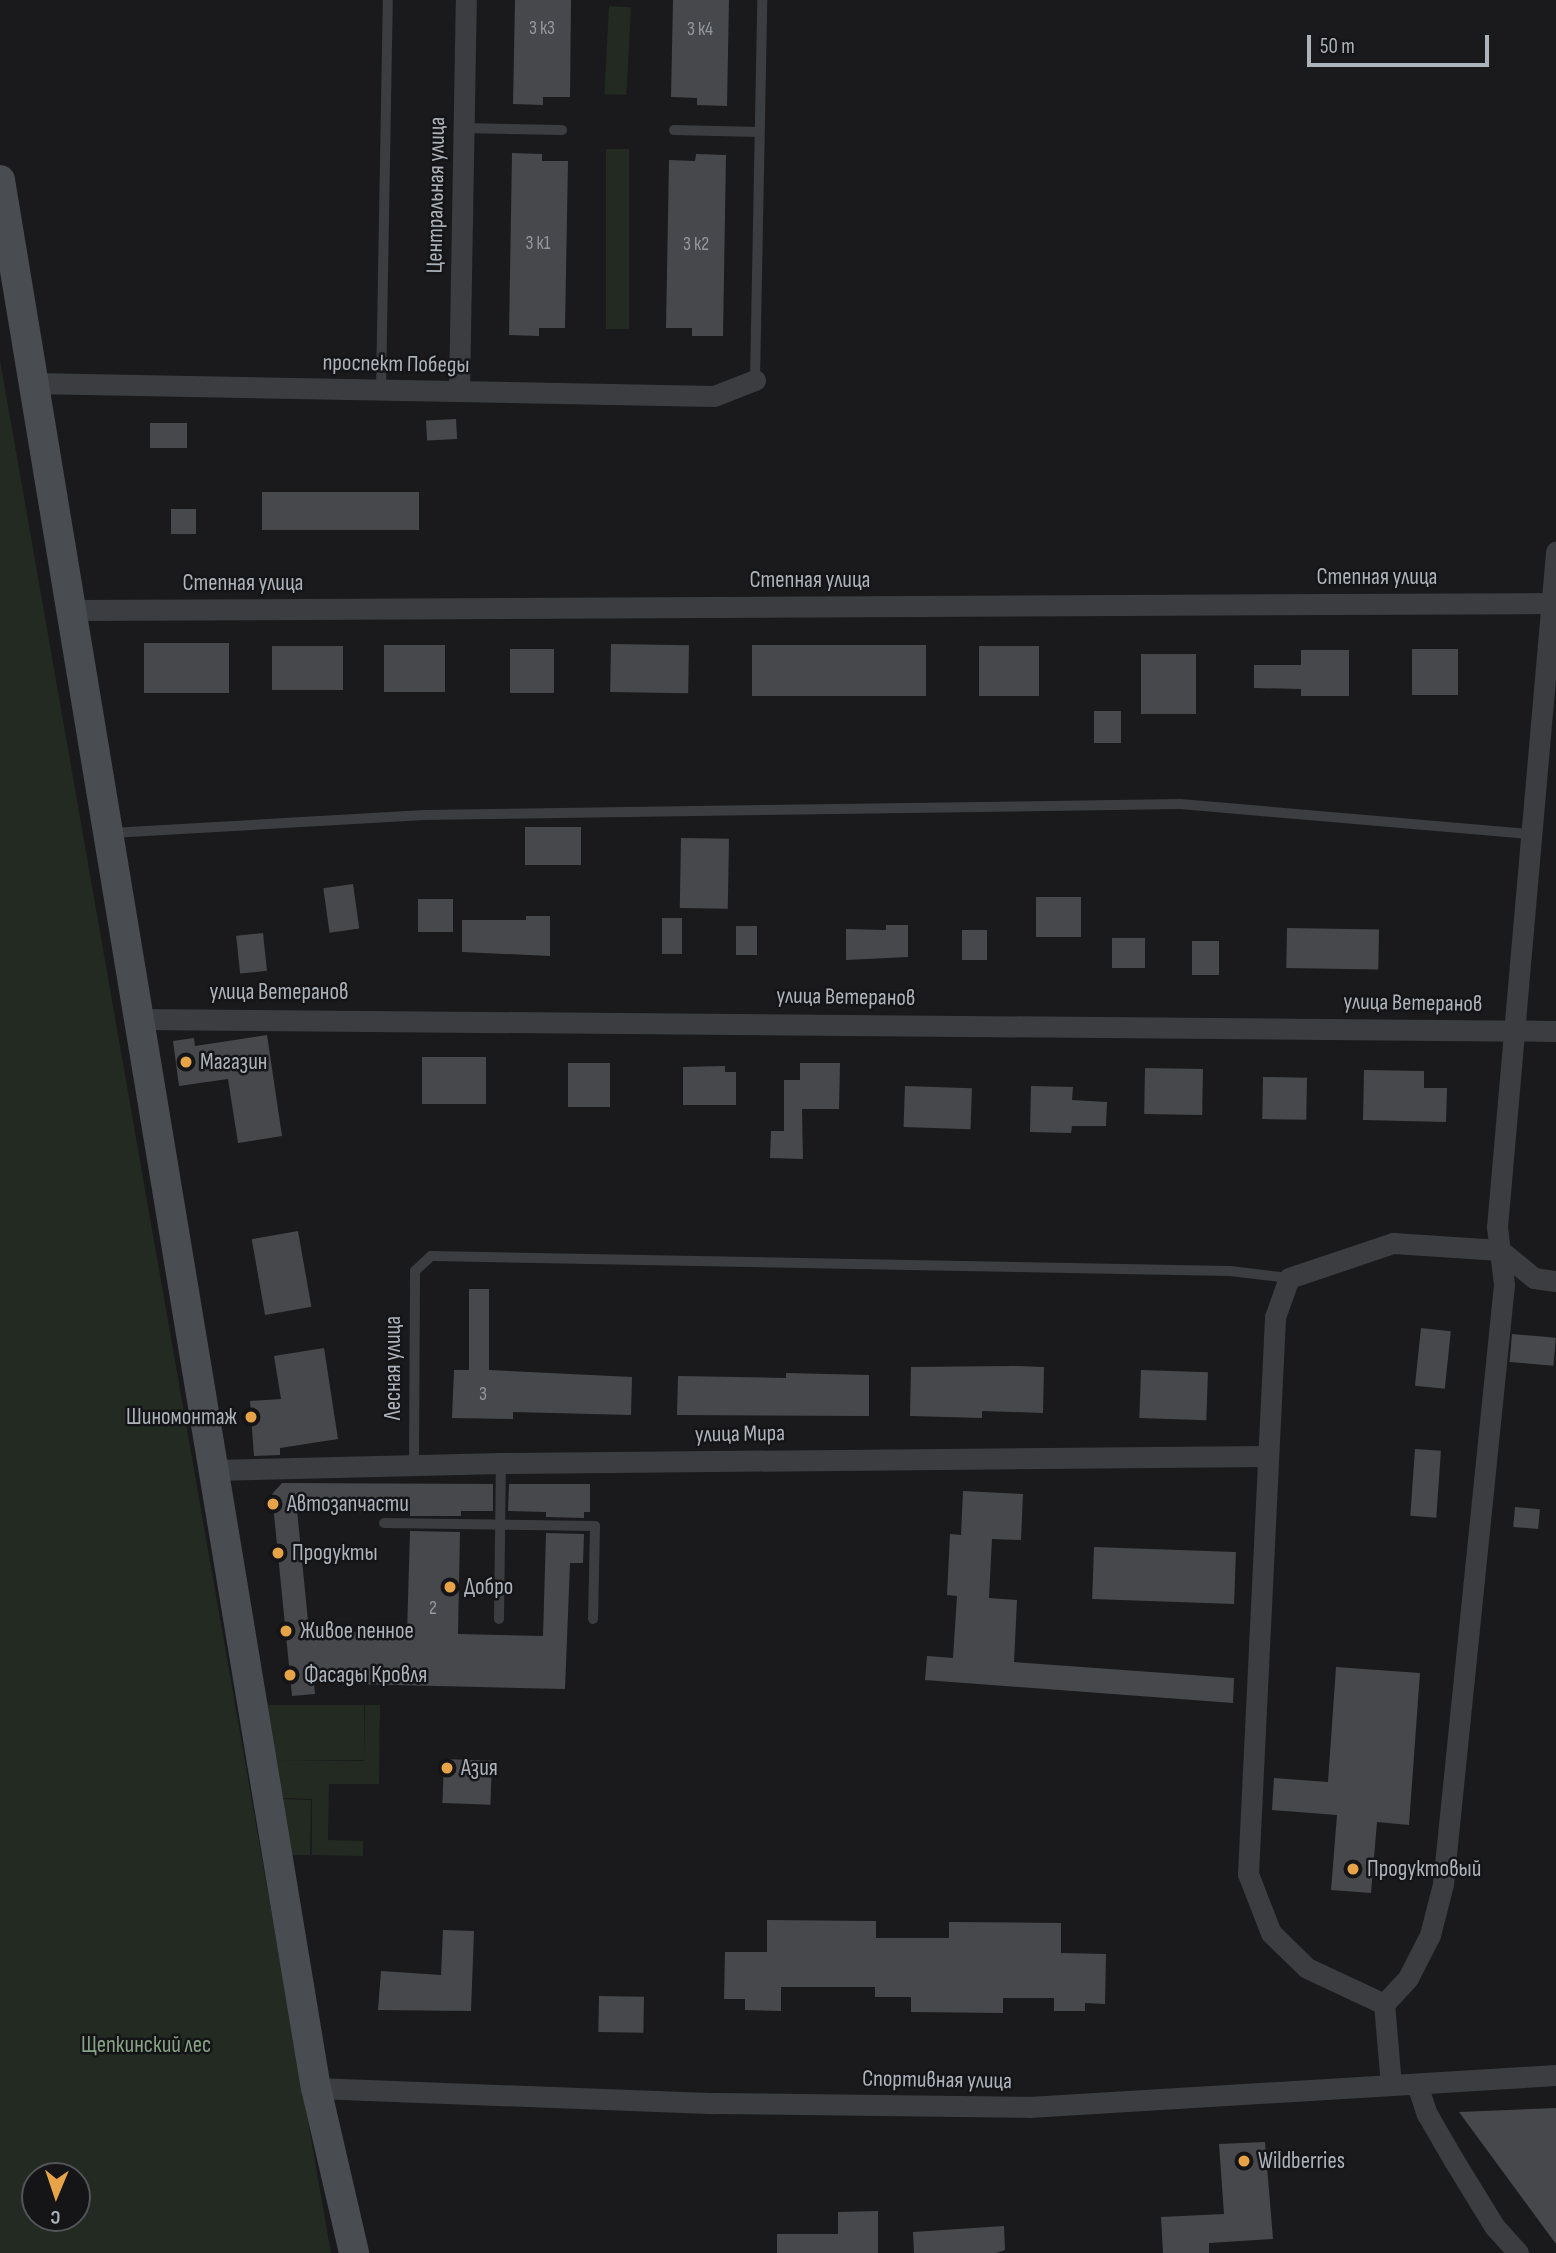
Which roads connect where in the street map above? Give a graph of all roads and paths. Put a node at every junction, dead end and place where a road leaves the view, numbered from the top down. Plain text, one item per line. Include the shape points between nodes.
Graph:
1 (388, 0) edge
2 (466, 0) edge
3 (762, 0) edge
4 (464, 128) junction
5 (562, 130) dead end
6 (674, 130) dead end
7 (760, 132) junction
8 (0, 180) edge
9 (755, 380) joint
10 (32, 383) junction
11 (381, 390) junction
12 (459, 391) junction
13 (1556, 552) edge
14 (1550, 603) junction
15 (70, 610) junction
16 (1548, 725) edge
17 (105, 833) junction
18 (1531, 834) junction
19 (136, 1019) junction
20 (1514, 1030) junction
21 (1556, 1031) edge
22 (1500, 1250) junction
23 (1289, 1278) junction
24 (1556, 1281) edge
25 (1268, 1456) junction
26 (501, 1463) junction
27 (414, 1465) junction
28 (212, 1471) junction
29 (384, 1523) dead end
30 (501, 1524) junction
31 (499, 1619) dead end
32 (593, 1619) dead end
33 (1384, 2004) junction
34 (1556, 2075) edge
35 (1417, 2084) junction
36 (1391, 2085) junction
37 (316, 2088) junction
38 (354, 2253) edge
39 (1518, 2253) edge

1 - 11 lane
2 - 4 street, Центральная улица
3 - 7 lane
4 - 5 lane
4 - 12 street, Центральная улица
6 - 7 lane
7 - 9 lane
8 - 10 main road
9 - 12 street, проспект Победы via 714,396
10 - 11 street, проспект Победы
10 - 15 main road
11 - 12 street, проспект Победы
13 - 14 street
14 - 15 street, Степная улица
14 - 16 street
15 - 17 main road
16 - 18 street
17 - 18 lane via 424,815 1180,804
17 - 19 main road
18 - 20 street
19 - 20 street, улица Ветеранов
19 - 28 main road
20 - 21 street, улица Ветеранов
20 - 22 street via 1497,1227
22 - 23 street via 1393,1243
22 - 24 street via 1534,1278
22 - 33 street via 1504,1284 1443,1884 1430,1935 1408,1978
23 - 25 street via 1275,1317
23 - 27 lane, Лесная улица via 1230,1271 431,1256 415,1271
25 - 26 street, улица Мира
25 - 33 street via 1248,1874 1271,1933 1307,1968
26 - 27 street, улица Мира
26 - 30 lane
27 - 28 street, улица Мира
28 - 37 main road
29 - 30 lane
30 - 31 lane
30 - 32 lane via 595,1526
33 - 36 street
34 - 35 street, Спортивная улица
35 - 36 street, Спортивная улица
35 - 39 street via 1427,2114 1453,2159 1494,2226
36 - 37 street, Спортивная улица via 1029,2107 715,2103
37 - 38 main road

